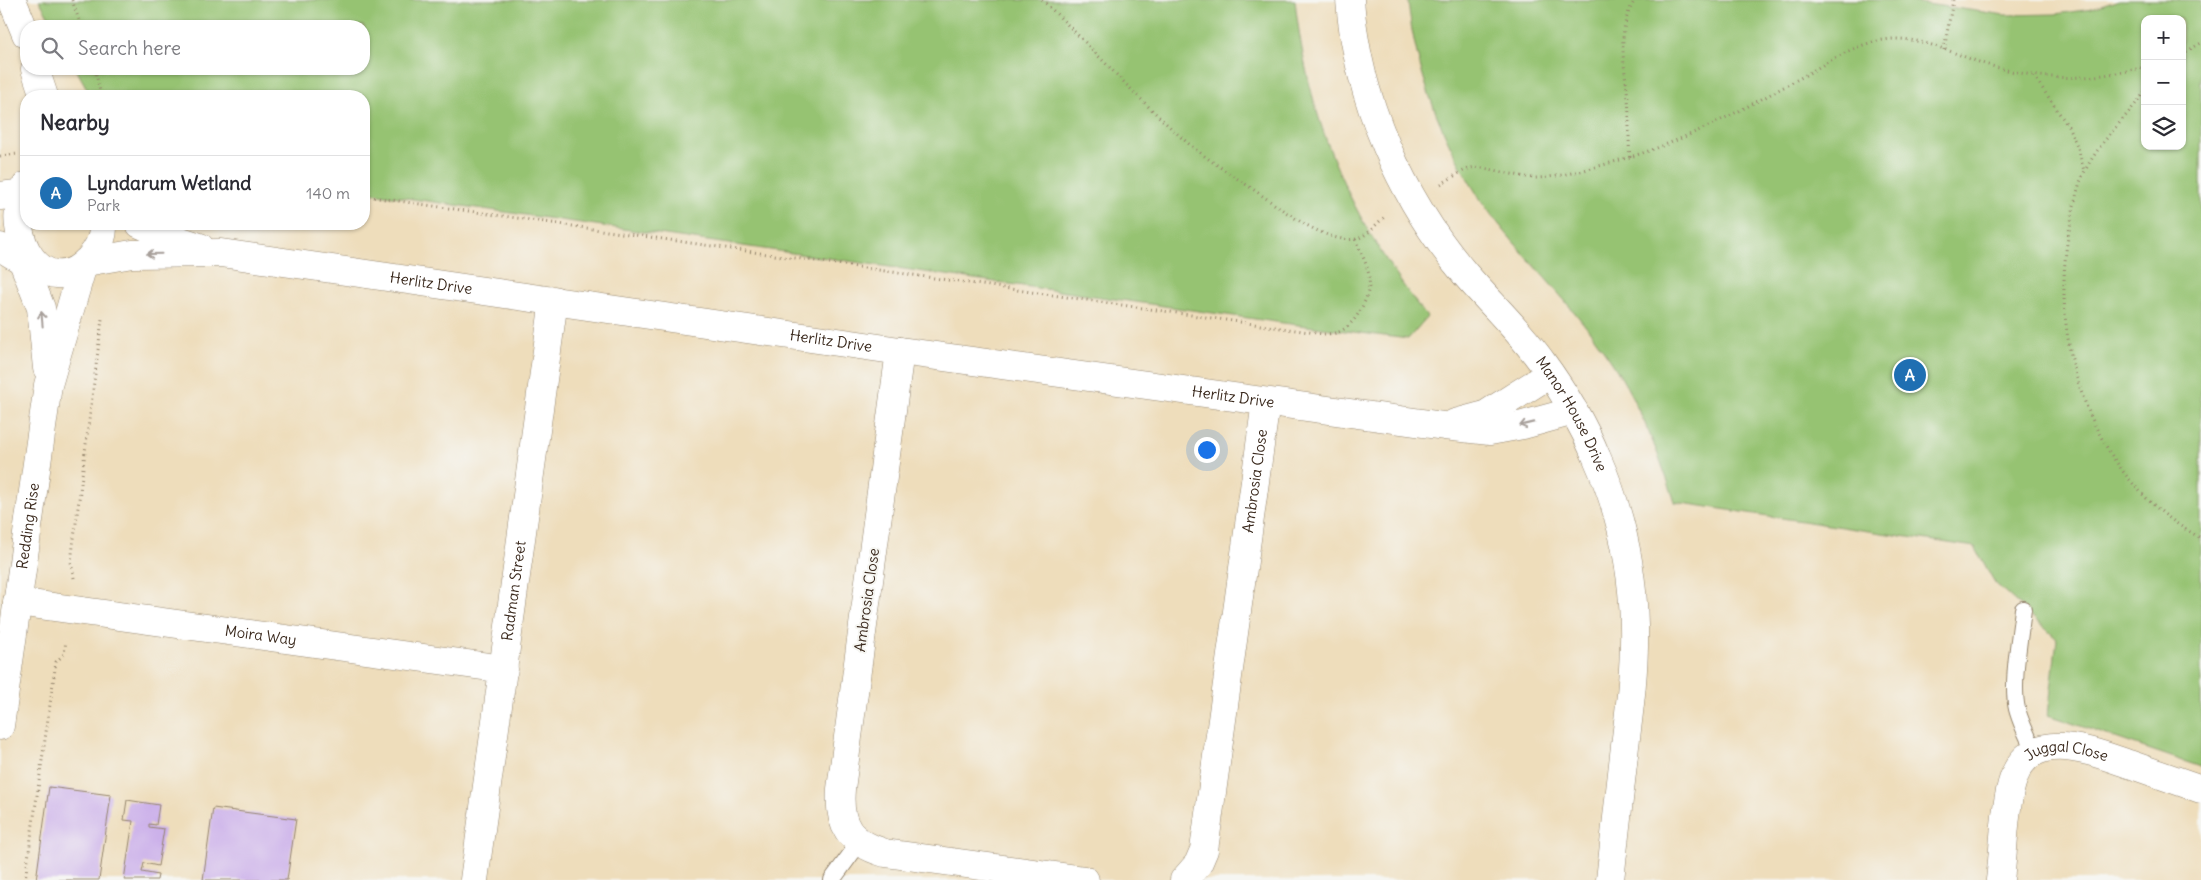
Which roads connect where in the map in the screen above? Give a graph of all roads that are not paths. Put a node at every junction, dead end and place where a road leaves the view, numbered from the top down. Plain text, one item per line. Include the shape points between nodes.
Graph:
1 (12, 0) edge
2 (1350, 0) edge
3 (20, 20) edge
4 (15, 192) edge
5 (102, 230) edge
6 (153, 230) edge
7 (220, 253) junction
8 (14, 256) edge
9 (84, 263) junction
10 (554, 300) junction
11 (900, 351) junction
12 (1550, 374) junction
13 (48, 385) junction
14 (1266, 402) junction
15 (1574, 411) junction
16 (1444, 426) junction
17 (18, 602) junction
18 (2023, 609) dead end
19 (504, 669) junction
20 (0, 726) edge
21 (2035, 752) junction
22 (2201, 789) edge
23 (859, 843) junction
24 (474, 880) edge
25 (832, 880) edge
26 (1085, 880) edge
27 (1184, 880) edge
28 (1610, 880) edge
29 (2000, 880) edge

1 - 3 street
2 - 12 street, Manor House Drive via 1368,92 1413,199 1466,274 1515,328
4 - 8 street, Redding Rise via 7,220 7,235
5 - 9 street, Redding Rise via 95,252
6 - 7 street, Herlitz Drive
7 -> 9 street, Herlitz Drive via 132,254
7 - 10 street, Herlitz Drive
8 - 9 street, Herlitz Drive via 37,270 52,274 69,271
13 -> 8 street, Redding Rise via 41,308
9 - 13 street, Redding Rise
10 - 11 street, Herlitz Drive
10 - 19 street, Radman Street
11 - 14 street, Herlitz Drive
11 - 23 street, Ambrosia Close via 840,797 842,820
12 - 15 street, Manor House Drive
12 - 16 street, Herlitz Drive via 1485,415
13 - 17 street, Redding Rise
14 - 16 street, Herlitz Drive
14 - 27 street, Ambrosia Close via 1204,850 1198,864
15 -> 16 street, Herlitz Drive via 1490,431
15 - 28 street, Manor House Drive via 1612,496 1625,548 1633,616 1633,668
17 - 19 street, Moira Way
17 - 20 street, Redding Rise
18 - 21 lane via 2015,690 2022,725
19 - 24 street, Radman Street
21 - 22 street, Juggal Close via 2048,748 2076,748
21 - 29 street, Juggal Close via 2023,761 2014,776
23 - 25 lane
23 - 26 street via 885,853

